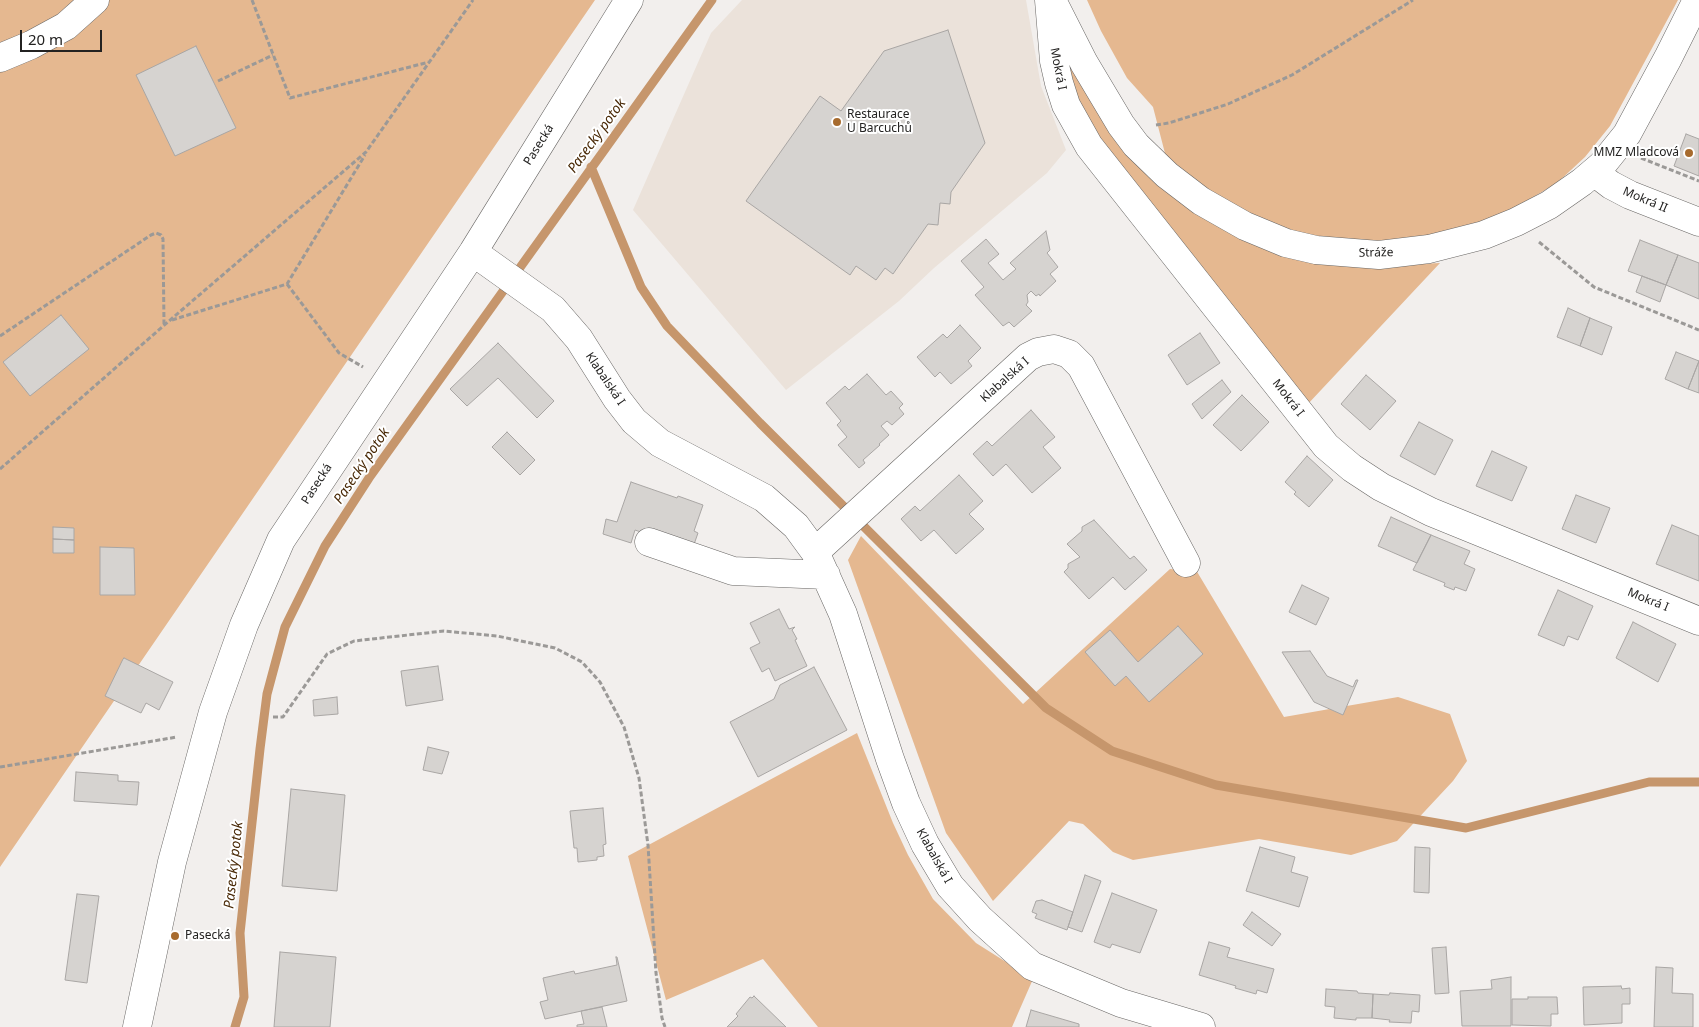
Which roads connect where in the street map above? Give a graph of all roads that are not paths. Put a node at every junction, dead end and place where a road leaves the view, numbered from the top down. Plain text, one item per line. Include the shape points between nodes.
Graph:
1 (95, 0) edge
2 (629, 0) edge
3 (1049, 0) edge
4 (1053, 0) edge
5 (1697, 1) edge
6 (0, 58) edge
7 (1594, 172) junction
8 (1699, 222) edge
9 (473, 252) junction
10 (649, 542) dead end
11 (820, 563) junction
12 (1186, 563) dead end
13 (1699, 621) edge
14 (137, 1027) edge
15 (1201, 1027) edge

1 - 6 street via 66,26
2 - 9 street, Pasecká
3 - 13 street, Mokrá I via 1059,83 1066,105 1089,146 1326,446 1381,487 1431,512
4 - 7 street, Stráže via 1084,63 1136,145 1201,201 1245,226 1286,243 1316,250 1379,255 1451,245 1516,222 1549,205
5 - 7 street, Stráže via 1627,134
7 - 8 street, Mokrá II via 1630,195
9 - 11 street, Klabalská I via 553,309 567,323 634,421 660,443 764,498 796,526
9 - 14 street, Pasecká via 281,540 244,625 213,712 172,862
10 - 11 street via 733,571
11 - 12 street, Klabalská I via 844,526 1028,357 1054,349 1069,354 1081,366
11 - 15 street, Klabalská I via 843,614 906,803 950,886 980,919 1032,966 1121,1003

